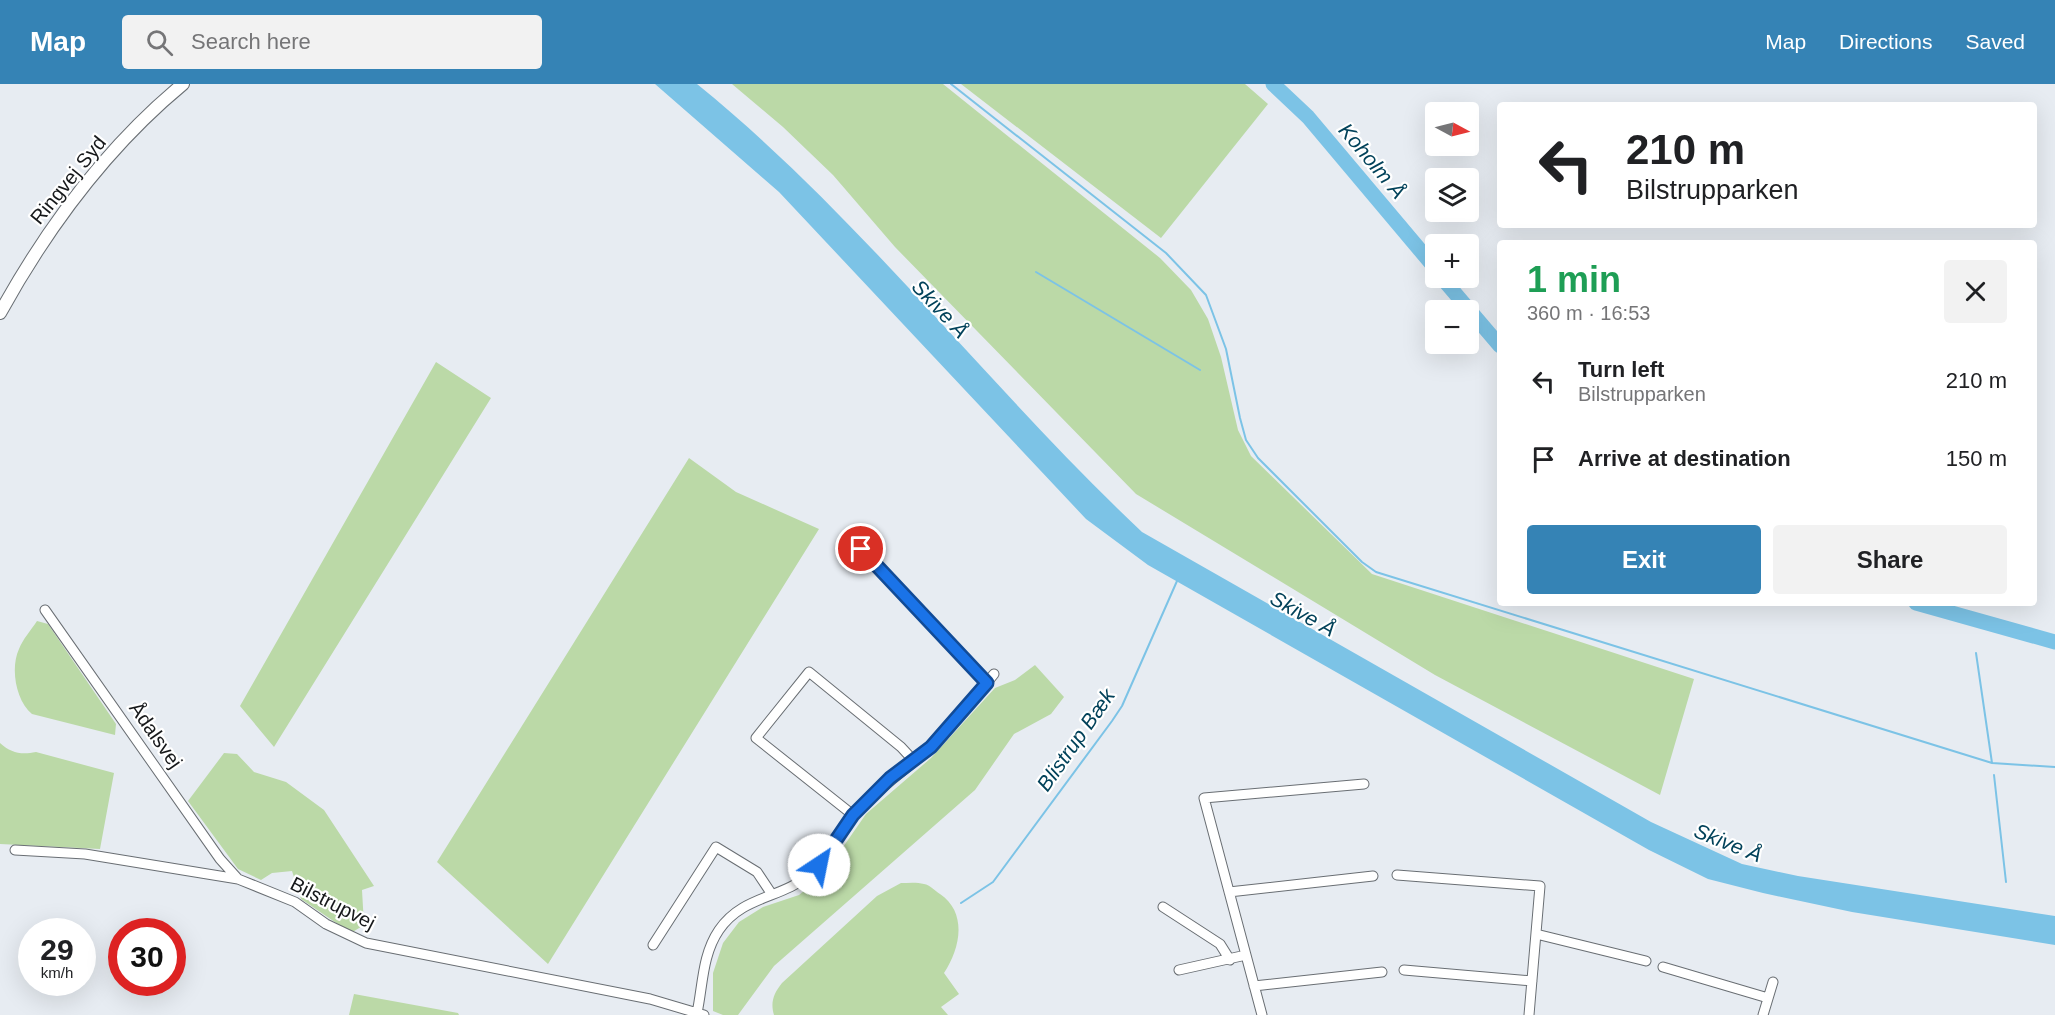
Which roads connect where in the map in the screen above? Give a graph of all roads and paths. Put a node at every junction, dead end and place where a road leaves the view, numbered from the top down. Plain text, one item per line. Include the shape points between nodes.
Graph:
1 (183, 84) edge
2 (0, 313) edge
3 (861, 549) dead end
4 (45, 610) dead end
5 (994, 674) dead end
6 (987, 683) junction
7 (914, 761) junction
8 (1364, 784) dead end
9 (853, 815) junction
10 (15, 849) dead end
11 (1397, 875) dead end
12 (1373, 876) dead end
13 (238, 879) junction
14 (1229, 892) junction
15 (771, 893) junction
16 (1163, 908) dead end
17 (1536, 934) junction
18 (653, 945) dead end
19 (1246, 955) junction
20 (1230, 960) junction
21 (1646, 962) dead end
22 (1663, 967) dead end
23 (1179, 970) dead end
24 (1404, 970) dead end
25 (1382, 972) dead end
26 (1532, 981) junction
27 (1773, 982) dead end
28 (1254, 986) junction
29 (1768, 998) junction
30 (700, 1014) edge
31 (1262, 1015) edge
32 (1529, 1015) edge
33 (1763, 1015) edge

1 - 2 main road, Ringvej Syd via 99,170 51,230
3 - 6 street
4 - 13 street, Ådalsvej
5 - 6 street
6 - 7 street
7 - 9 street via 890,778
7 - 9 street via 809,672 756,738
8 - 14 street via 1204,798
9 - 15 street via 809,875
10 - 13 street, Bilstrupvej via 86,854
11 - 17 street via 1540,885
12 - 14 street
13 - 30 street, Bilstrupvej via 295,903 366,944 650,999
14 - 19 street
15 - 18 street via 757,872 716,847
15 - 30 street via 732,915 709,947
16 - 20 street via 1220,944
17 - 21 street
17 - 26 street
19 - 20 street
19 - 28 street
20 - 23 street
22 - 29 street
24 - 26 street
25 - 28 street
26 - 32 street
27 - 29 street
28 - 31 street
29 - 33 street

